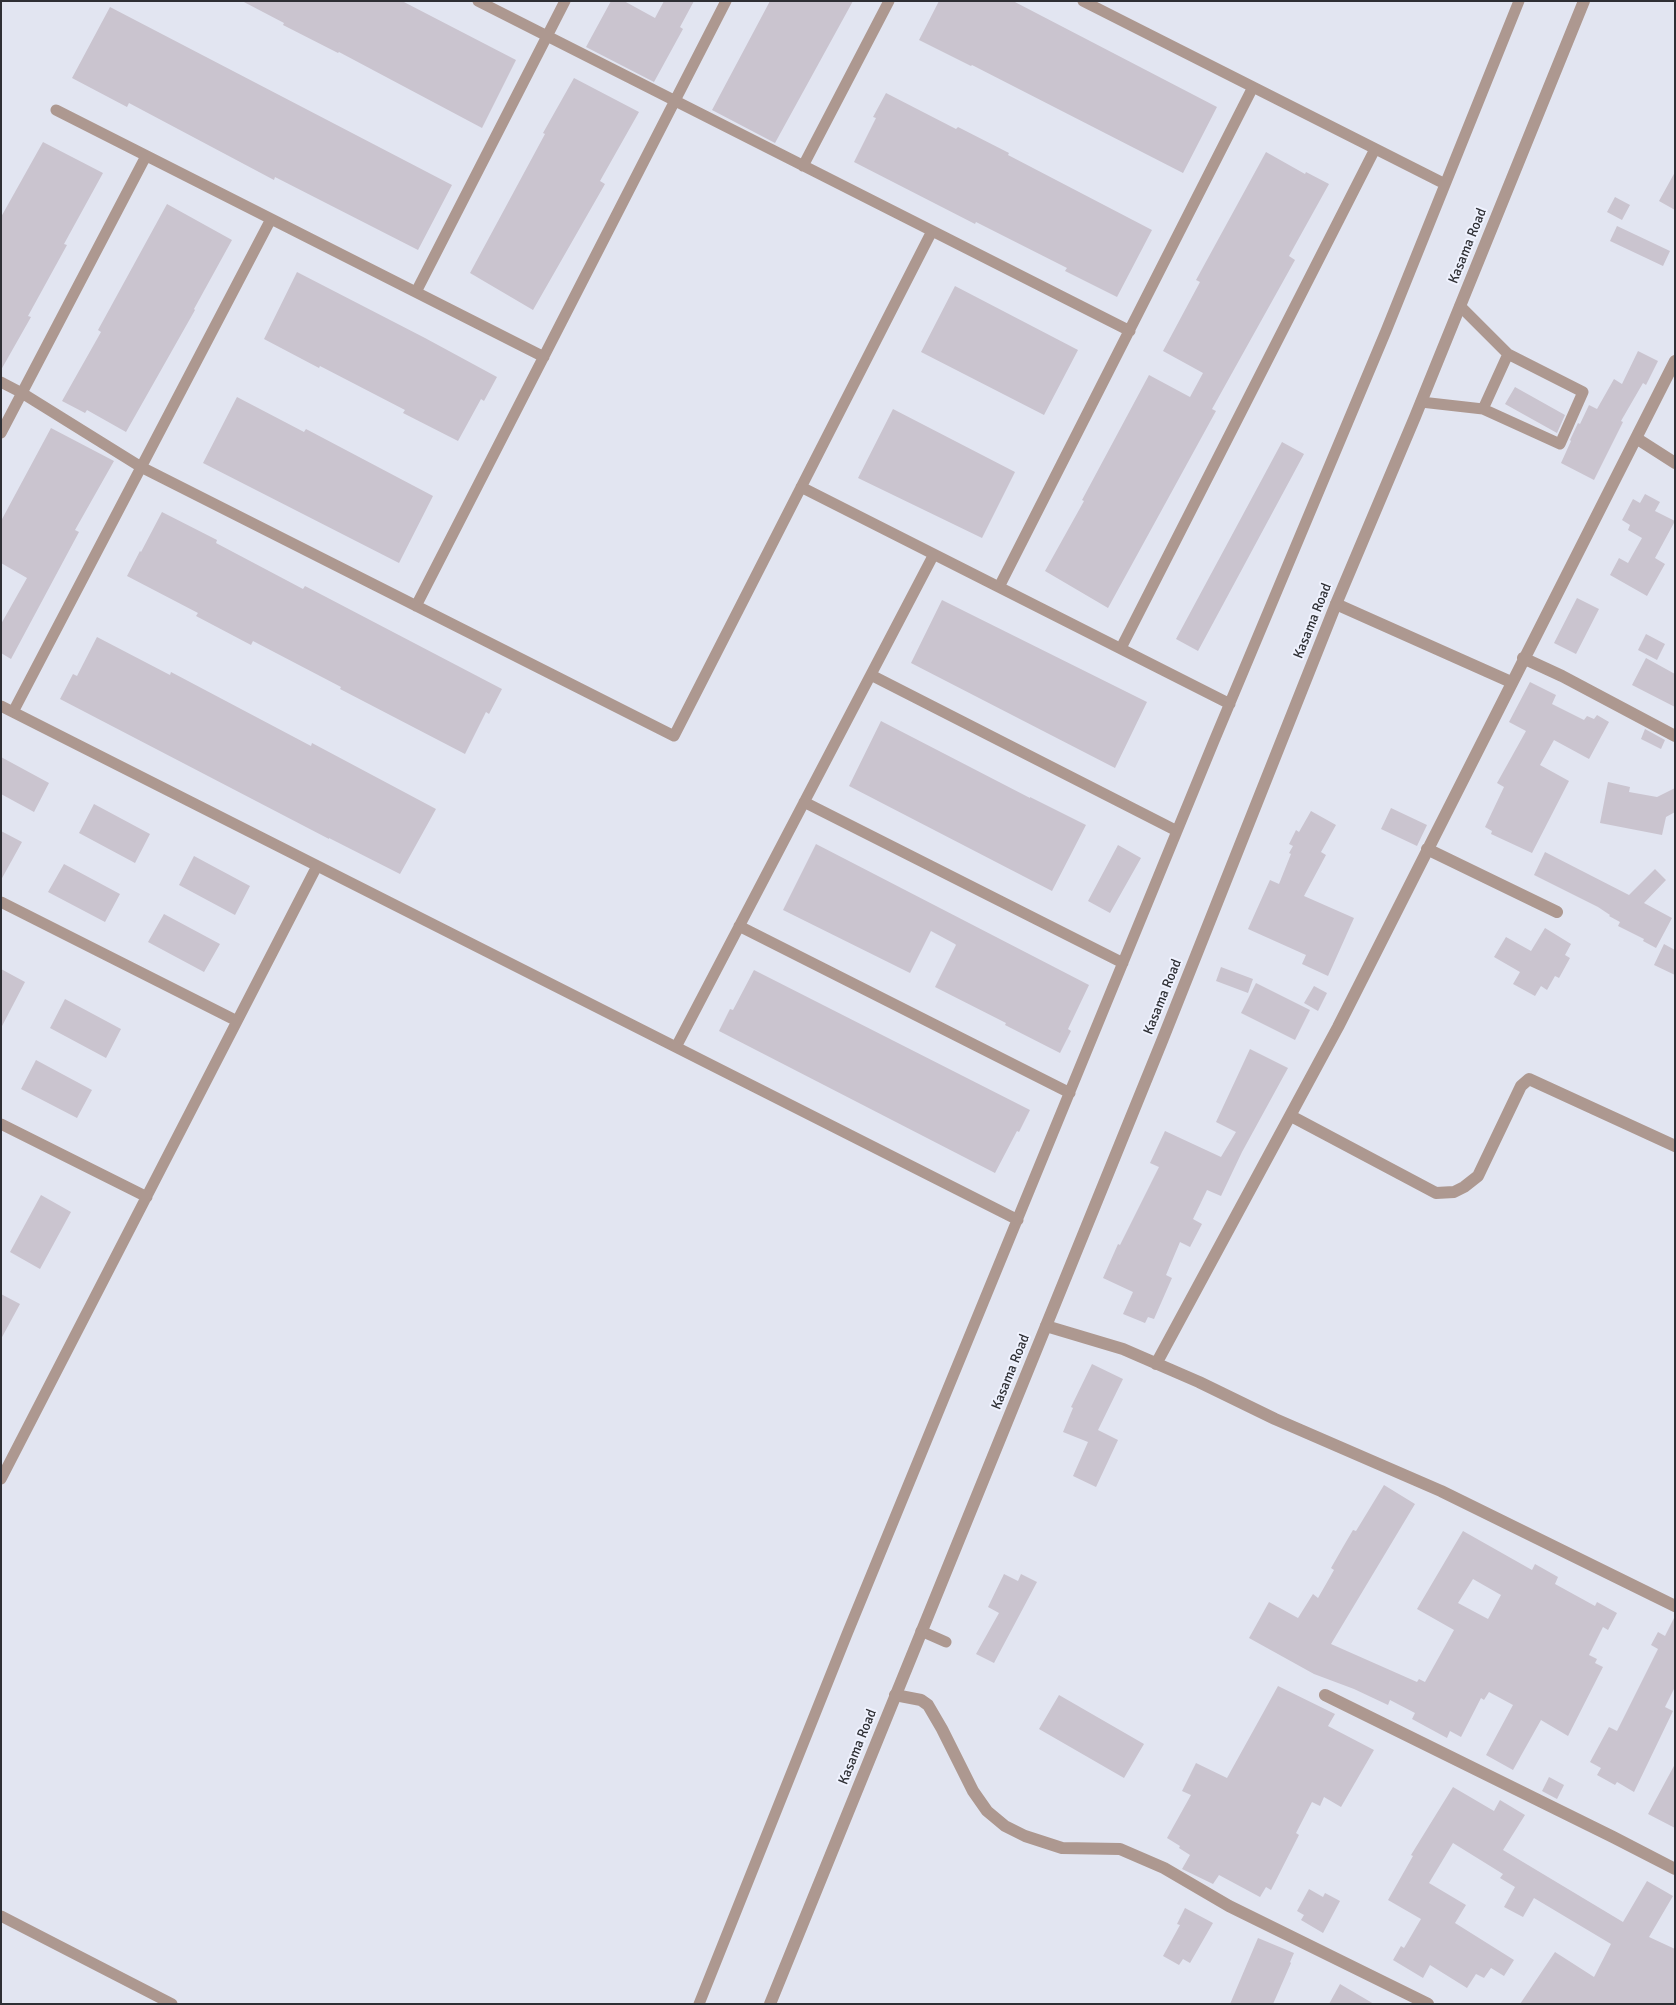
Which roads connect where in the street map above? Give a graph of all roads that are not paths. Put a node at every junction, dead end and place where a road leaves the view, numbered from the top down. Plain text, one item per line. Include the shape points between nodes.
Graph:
1 (478, 1) edge
2 (566, 1) edge
3 (726, 1) edge
4 (889, 1) edge
5 (1083, 1) edge
6 (1519, 1) edge
7 (1584, 1) edge
8 (548, 36) junction
9 (1253, 87) junction
10 (675, 101) junction
11 (56, 110) dead end
12 (1375, 149) junction
13 (146, 156) junction
14 (803, 166) junction
15 (1445, 184) junction
16 (271, 219) junction
17 (932, 231) junction
18 (416, 292) junction
19 (1460, 306) junction
20 (1130, 331) junction
21 (1508, 354) junction
22 (544, 357) junction
23 (1675, 361) edge
24 (1, 382) edge
25 (22, 393) junction
26 (1421, 402) junction
27 (1483, 409) junction
28 (1, 432) edge
29 (1636, 438) junction
30 (1675, 463) edge
31 (141, 466) junction
32 (801, 487) junction
33 (934, 554) junction
34 (999, 587) junction
35 (1336, 604) junction
36 (416, 606) junction
37 (1121, 648) junction
38 (1523, 658) junction
39 (871, 675) junction
40 (1511, 682) junction
41 (1230, 704) junction
42 (1, 706) edge
43 (13, 712) junction
44 (1675, 736) edge
45 (804, 802) junction
46 (1177, 831) junction
47 (1427, 850) junction
48 (317, 866) junction
49 (1, 902) edge
50 (1557, 912) dead end
51 (739, 926) junction
52 (1123, 963) junction
53 (237, 1022) junction
54 (676, 1047) junction
55 (1070, 1093) junction
56 (1291, 1116) junction
57 (1, 1124) edge
58 (1675, 1146) edge
59 (147, 1197) junction
60 (1018, 1220) junction
61 (1046, 1326) junction
62 (1156, 1364) junction
63 (1, 1479) edge
64 (1675, 1606) edge
65 (922, 1631) junction
66 (946, 1642) dead end
67 (895, 1695) junction
68 (1325, 1695) dead end
69 (1675, 1869) edge
70 (1, 1916) edge
71 (172, 2004) edge
72 (699, 2004) edge
73 (770, 2004) edge
74 (1428, 2004) edge

1 - 8 lane
2 - 8 lane
3 - 10 lane
4 - 14 lane
5 - 9 lane
6 - 15 lane
7 - 19 street, Kasama Road
8 - 10 lane
8 - 18 lane
9 - 12 lane
9 - 20 lane
10 - 14 lane
10 - 22 lane
11 - 13 lane
12 - 15 lane
12 - 37 lane
13 - 16 lane
13 - 25 lane
14 - 17 lane
15 - 41 lane
16 - 18 lane
16 - 31 lane
17 - 20 lane
17 - 32 lane
18 - 22 lane
19 - 21 lane
19 - 26 street, Kasama Road
20 - 34 lane
21 - 27 lane
21 - 27 lane via 1583,392 1560,444
22 - 36 lane
23 - 29 street
24 - 25 lane
25 - 28 lane
25 - 31 lane
26 - 27 lane
26 - 35 street, Kasama Road
29 - 30 street
29 - 38 street
31 - 36 lane
31 - 43 lane
32 - 33 lane
32 - 36 lane via 674,736
33 - 34 lane
33 - 39 lane
34 - 37 lane
35 - 40 street
35 - 61 street, Kasama Road
37 - 41 lane
38 - 40 street
38 - 44 street
39 - 45 lane
39 - 46 lane
40 - 47 street
41 - 46 lane
42 - 43 lane
43 - 48 lane
45 - 51 lane
45 - 52 lane
46 - 52 lane
47 - 50 street
47 - 56 street
48 - 53 lane
48 - 54 lane
49 - 53 lane
51 - 54 lane
51 - 55 lane
52 - 55 lane
53 - 59 lane
54 - 60 lane
55 - 60 lane
56 - 58 street via 1436,1193 1464,1188 1478,1176 1521,1086 1529,1079
56 - 62 street
57 - 59 lane
59 - 63 lane
60 - 72 lane
61 - 62 street via 1123,1349
61 - 65 street, Kasama Road
62 - 64 street via 1441,1491
65 - 66 lane
65 - 67 street, Kasama Road
67 - 73 street, Kasama Road
67 - 74 street via 921,1700 928,1705 973,1791 987,1811 1004,1826 1062,1848 1120,1849 1164,1868 1229,1906
68 - 69 street
70 - 71 lane

